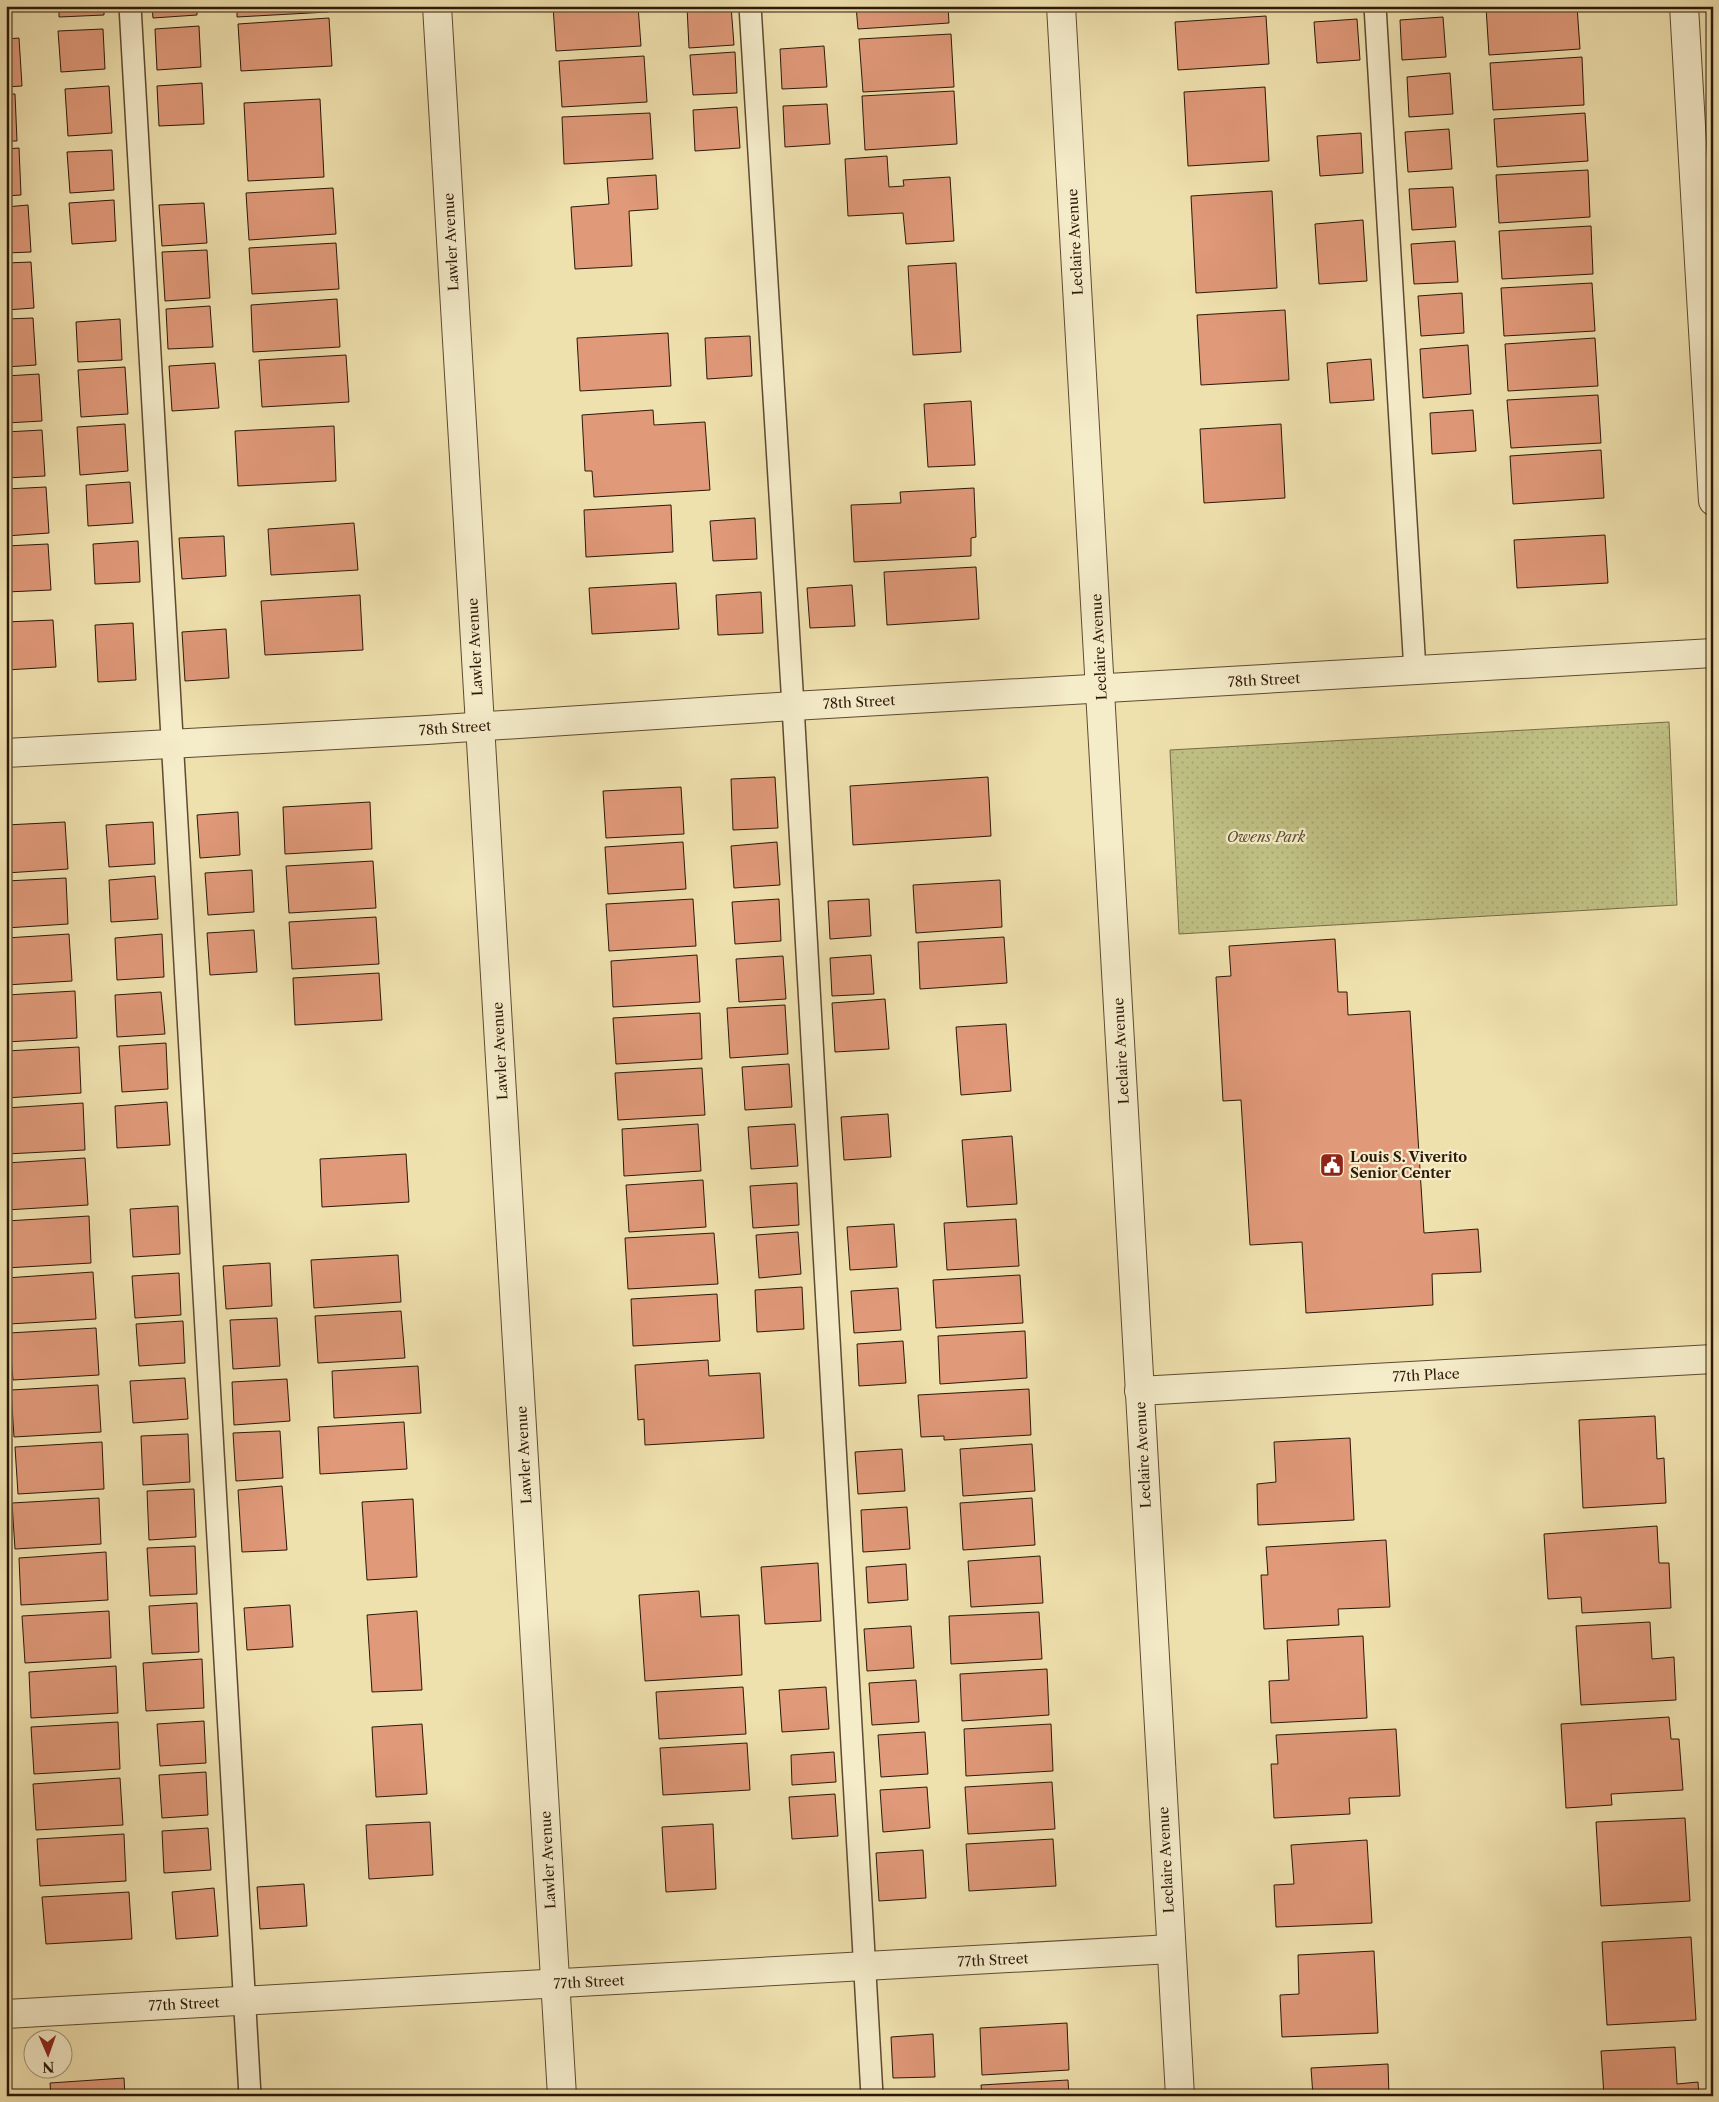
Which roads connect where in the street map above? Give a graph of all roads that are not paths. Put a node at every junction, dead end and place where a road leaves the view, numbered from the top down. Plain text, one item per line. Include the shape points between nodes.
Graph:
1 (130, 6) edge
2 (437, 6) edge
3 (750, 6) edge
4 (1061, 6) edge
5 (1375, 6) edge
6 (1684, 6) edge
7 (1713, 501) edge
8 (1713, 653) edge
9 (1415, 671) junction
10 (1101, 689) junction
11 (793, 706) junction
12 (480, 727) junction
13 (171, 744) junction
14 (6, 753) edge
15 (1713, 1359) edge
16 (1140, 1391) junction
17 (1171, 1949) junction
18 (864, 1967) junction
19 (556, 1984) junction
20 (244, 2001) junction
21 (6, 2014) edge
22 (250, 2096) edge
23 (562, 2096) edge
24 (872, 2096) edge
25 (1180, 2096) edge

1 - 13 lane
2 - 12 street, Lawler Avenue
3 - 11 lane
4 - 10 street, Leclaire Avenue
5 - 9 lane
6 - 7 street
8 - 9 street, 78th Street
9 - 10 street, 78th Street
10 - 11 street, 78th Street
10 - 16 street, Leclaire Avenue
11 - 12 street, 78th Street
11 - 18 lane
12 - 13 street, 78th Street
12 - 19 street, Lawler Avenue
13 - 14 street, 78th Street
13 - 20 lane
15 - 16 street, 77th Place
16 - 17 street, Leclaire Avenue
17 - 18 street, 77th Street
17 - 25 street, Leclaire Avenue
18 - 19 street, 77th Street
18 - 24 lane
19 - 20 street, 77th Street
19 - 23 street, Lawler Avenue
20 - 21 street, 77th Street
20 - 22 lane

